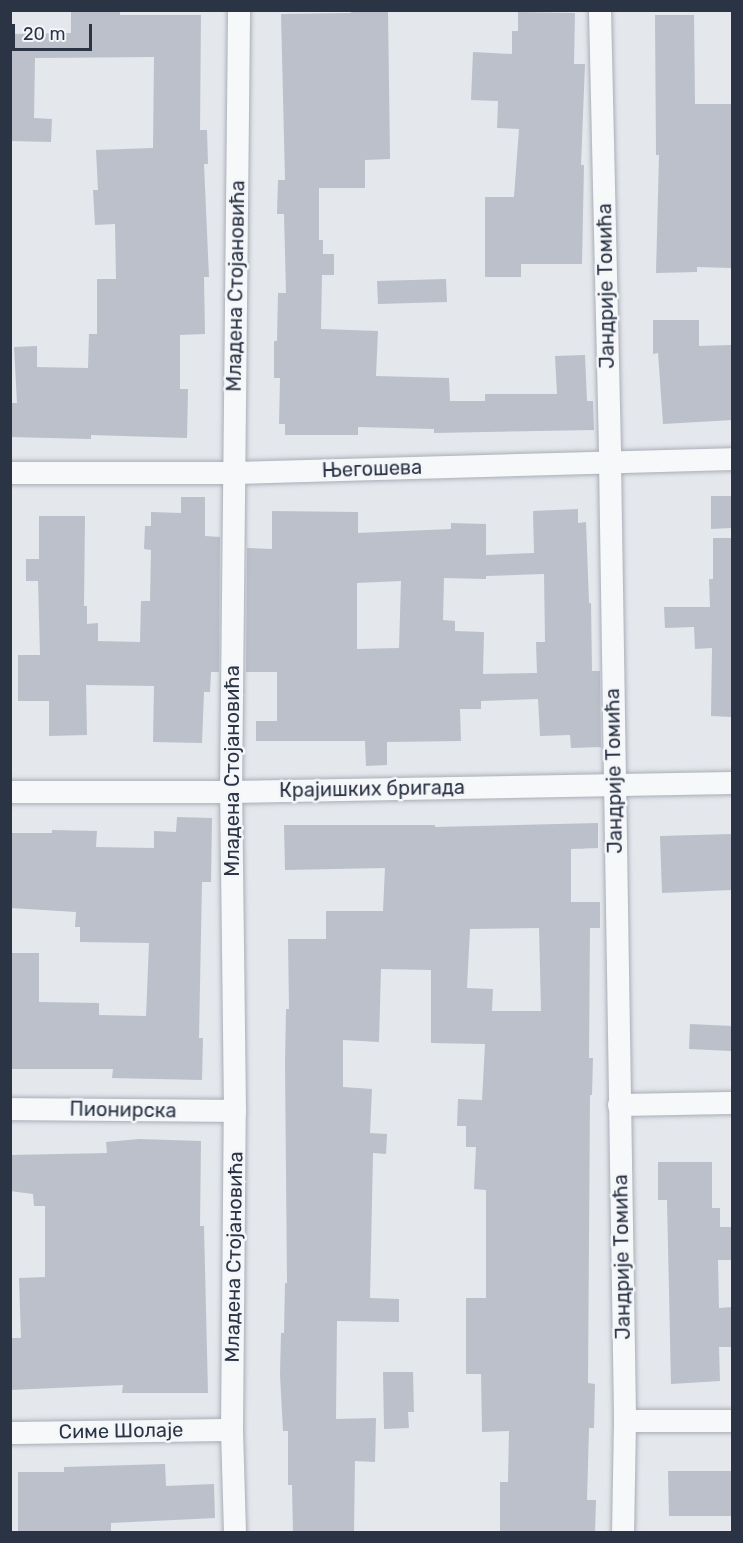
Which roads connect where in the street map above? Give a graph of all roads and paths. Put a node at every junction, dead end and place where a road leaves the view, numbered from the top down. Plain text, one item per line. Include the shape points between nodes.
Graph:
1 (239, 10) edge
2 (600, 10) edge
3 (732, 459) edge
4 (610, 461) junction
5 (10, 473) edge
6 (235, 473) junction
7 (614, 783) junction
8 (732, 783) edge
9 (10, 792) edge
10 (231, 792) junction
11 (732, 1103) edge
12 (619, 1105) junction
13 (10, 1109) edge
14 (235, 1111) junction
15 (625, 1421) junction
16 (732, 1421) edge
17 (232, 1430) junction
18 (10, 1433) edge
19 (235, 1533) edge
20 (624, 1533) edge

1 - 6 street, Младена Стојановића
2 - 4 street, Јандрије Томића
3 - 4 street, Његошева
4 - 6 street, Његошева
4 - 7 street, Јандрије Томића
5 - 6 street, Његошева
6 - 10 street, Младена Стојановића
7 - 8 street, Крајишких бригада
7 - 10 street, Крајишких бригада
7 - 12 street, Јандрије Томића
9 - 10 street, Крајишких бригада
10 - 14 street, Младена Стојановића
11 - 12 street
12 - 15 street, Јандрије Томића
13 - 14 street, Пионирска
14 - 17 street, Младена Стојановића
15 - 16 street
15 - 20 street, Јандрије Томића
17 - 18 street, Симе Шолаје
17 - 19 street, Младена Стојановића

